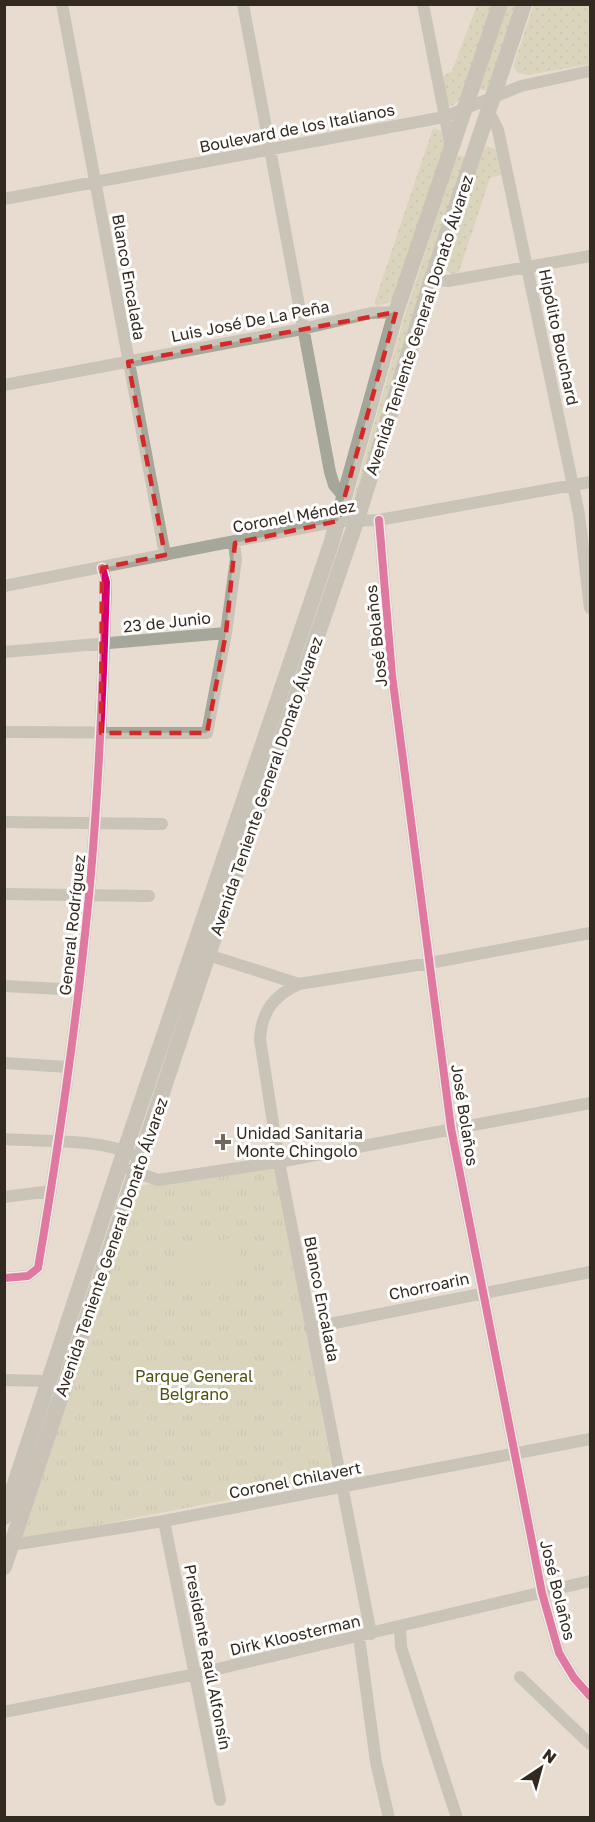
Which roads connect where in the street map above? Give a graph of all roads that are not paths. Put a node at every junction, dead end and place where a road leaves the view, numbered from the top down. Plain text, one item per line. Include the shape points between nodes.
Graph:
1 (62, 4) edge
2 (243, 4) edge
3 (423, 4) edge
4 (500, 4) edge
5 (524, 4) edge
6 (591, 71) edge
7 (494, 95) junction
8 (465, 107) junction
9 (489, 112) junction
10 (444, 117) junction
11 (451, 148) junction
12 (269, 150) junction
13 (96, 183) junction
14 (4, 199) edge
15 (591, 256) edge
16 (528, 267) junction
17 (432, 279) junction
18 (396, 312) junction
19 (302, 329) junction
20 (128, 362) junction
21 (4, 385) edge
22 (591, 482) edge
23 (573, 485) junction
24 (345, 498) junction
25 (357, 519) junction
26 (379, 520) junction
27 (338, 521) junction
28 (234, 543) junction
29 (165, 555) junction
30 (102, 568) junction
31 (4, 586) edge
32 (591, 608) edge
33 (226, 633) junction
34 (104, 645) junction
35 (4, 652) edge
36 (4, 732) edge
37 (101, 733) junction
38 (4, 822) edge
39 (95, 823) junction
40 (162, 824) dead end
41 (4, 894) edge
42 (89, 895) junction
43 (149, 896) dead end
44 (591, 933) edge
45 (208, 955) junction
46 (430, 963) junction
47 (298, 984) junction
48 (4, 986) edge
49 (79, 990) junction
50 (4, 1063) edge
51 (68, 1067) junction
52 (591, 1103) edge
53 (451, 1128) junction
54 (4, 1139) edge
55 (58, 1142) junction
56 (122, 1158) junction
57 (279, 1162) junction
58 (138, 1166) junction
59 (51, 1191) junction
60 (4, 1197) edge
61 (591, 1272) edge
62 (4, 1278) edge
63 (484, 1291) junction
64 (310, 1328) junction
65 (4, 1380) edge
66 (48, 1380) junction
67 (591, 1439) edge
68 (515, 1454) junction
69 (341, 1488) junction
70 (4, 1517) edge
71 (164, 1521) junction
72 (8, 1546) edge
73 (4, 1567) edge
74 (591, 1581) edge
75 (542, 1593) junction
76 (400, 1628) junction
77 (365, 1636) junction
78 (196, 1674) junction
79 (520, 1677) dead end
80 (591, 1696) edge
81 (4, 1712) edge
82 (591, 1744) edge
83 (220, 1800) dead end
84 (389, 1818) edge
85 (457, 1818) edge

1 - 13 street, Blanco Encalada
2 - 12 street
3 - 10 street
4 - 8 main road, Avenida Teniente General Donato Álvarez
5 - 7 main road, Avenida Teniente General Donato Álvarez
6 - 7 street, Boulevard de los Italianos
7 - 8 street, Boulevard de los Italianos
7 - 9 main road, Avenida Teniente General Donato Álvarez
8 - 10 street, Boulevard de los Italianos
8 - 11 main road, Avenida Teniente General Donato Álvarez
9 - 16 street, Hipólito Bouchard via 496,123
9 - 17 main road, Avenida Teniente General Donato Álvarez
10 - 11 street
10 - 12 street, Boulevard de los Italianos
11 - 18 main road, Avenida Teniente General Donato Álvarez
12 - 13 street, Boulevard de los Italianos
12 - 19 street
13 - 14 street, Boulevard de los Italianos
13 - 20 street, Blanco Encalada
15 - 16 street
16 - 17 street via 448,281
16 - 23 street, Hipólito Bouchard
17 - 25 main road, Avenida Teniente General Donato Álvarez
18 - 19 street, Luis José De La Peña via 371,313
18 - 24 main road, Avenida Teniente General Donato Álvarez
19 - 20 street, Luis José De La Peña
19 - 24 street via 330,472
20 - 21 street, Luis José De La Peña
20 - 29 street, Blanco Encalada
22 - 23 street, Coronel Méndez
23 - 26 street, Coronel Méndez
23 - 32 street, Hipólito Bouchard
24 - 27 main road, Avenida Teniente General Donato Álvarez
25 - 26 street, Coronel Méndez
25 - 27 street, Coronel Méndez
25 - 45 main road, Avenida Teniente General Donato Álvarez
26 - 46 street, José Bolaños via 392,675
27 - 28 street, Coronel Méndez
27 - 56 main road, Avenida Teniente General Donato Álvarez
28 - 29 street, Coronel Méndez
28 - 33 street via 236,559
29 - 30 street, Coronel Méndez
30 - 31 street, Coronel Méndez
30 - 34 street, General Rodríguez via 106,582
33 - 34 street, 23 de Junio
33 - 37 street via 209,730 205,734
34 - 35 street, 23 de Junio
34 - 37 street, General Rodríguez
36 - 37 street
37 - 39 street, General Rodríguez
38 - 39 street
39 - 40 street
39 - 42 street, General Rodríguez
41 - 42 street
42 - 43 street
42 - 49 street, General Rodríguez
44 - 46 street
45 - 47 street
45 - 58 main road, Avenida Teniente General Donato Álvarez
46 - 47 street
46 - 53 street, José Bolaños
47 - 57 street, Blanco Encalada via 275,999 261,1023 260,1039
48 - 49 street
49 - 51 street, General Rodríguez
50 - 51 street
51 - 55 street, General Rodríguez
52 - 53 street
53 - 57 street
53 - 63 street, José Bolaños
54 - 55 street
55 - 56 street
55 - 59 street, General Rodríguez
56 - 58 street
56 - 66 main road, Avenida Teniente General Donato Álvarez
57 - 58 street via 158,1180
57 - 64 street, Blanco Encalada
58 - 72 main road, Avenida Teniente General Donato Álvarez
59 - 60 street
59 - 62 street, General Rodríguez via 38,1268 28,1276
61 - 63 street, Chorroarin
63 - 64 street, Chorroarin
63 - 68 street, José Bolaños
64 - 69 street, Blanco Encalada
65 - 66 street
66 - 70 main road, Avenida Teniente General Donato Álvarez
67 - 68 street, Coronel Chilavert
68 - 69 street, Coronel Chilavert
68 - 75 street, José Bolaños
69 - 71 street, Coronel Chilavert
69 - 77 street, Blanco Encalada
71 - 72 street, Coronel Chilavert
71 - 78 street, Presidente Raúl Alfonsín
72 - 73 main road, Avenida Teniente General Donato Álvarez
74 - 75 street, Dirk Kloosterman
75 - 76 street, Dirk Kloosterman
75 - 80 street, José Bolaños via 560,1653 574,1678
76 - 77 street, Dirk Kloosterman
76 - 85 street via 401,1647
77 - 78 street, Dirk Kloosterman
77 - 84 street, Blanco Encalada via 376,1762
78 - 81 street, Dirk Kloosterman
78 - 83 street, Presidente Raúl Alfonsín
79 - 82 street

